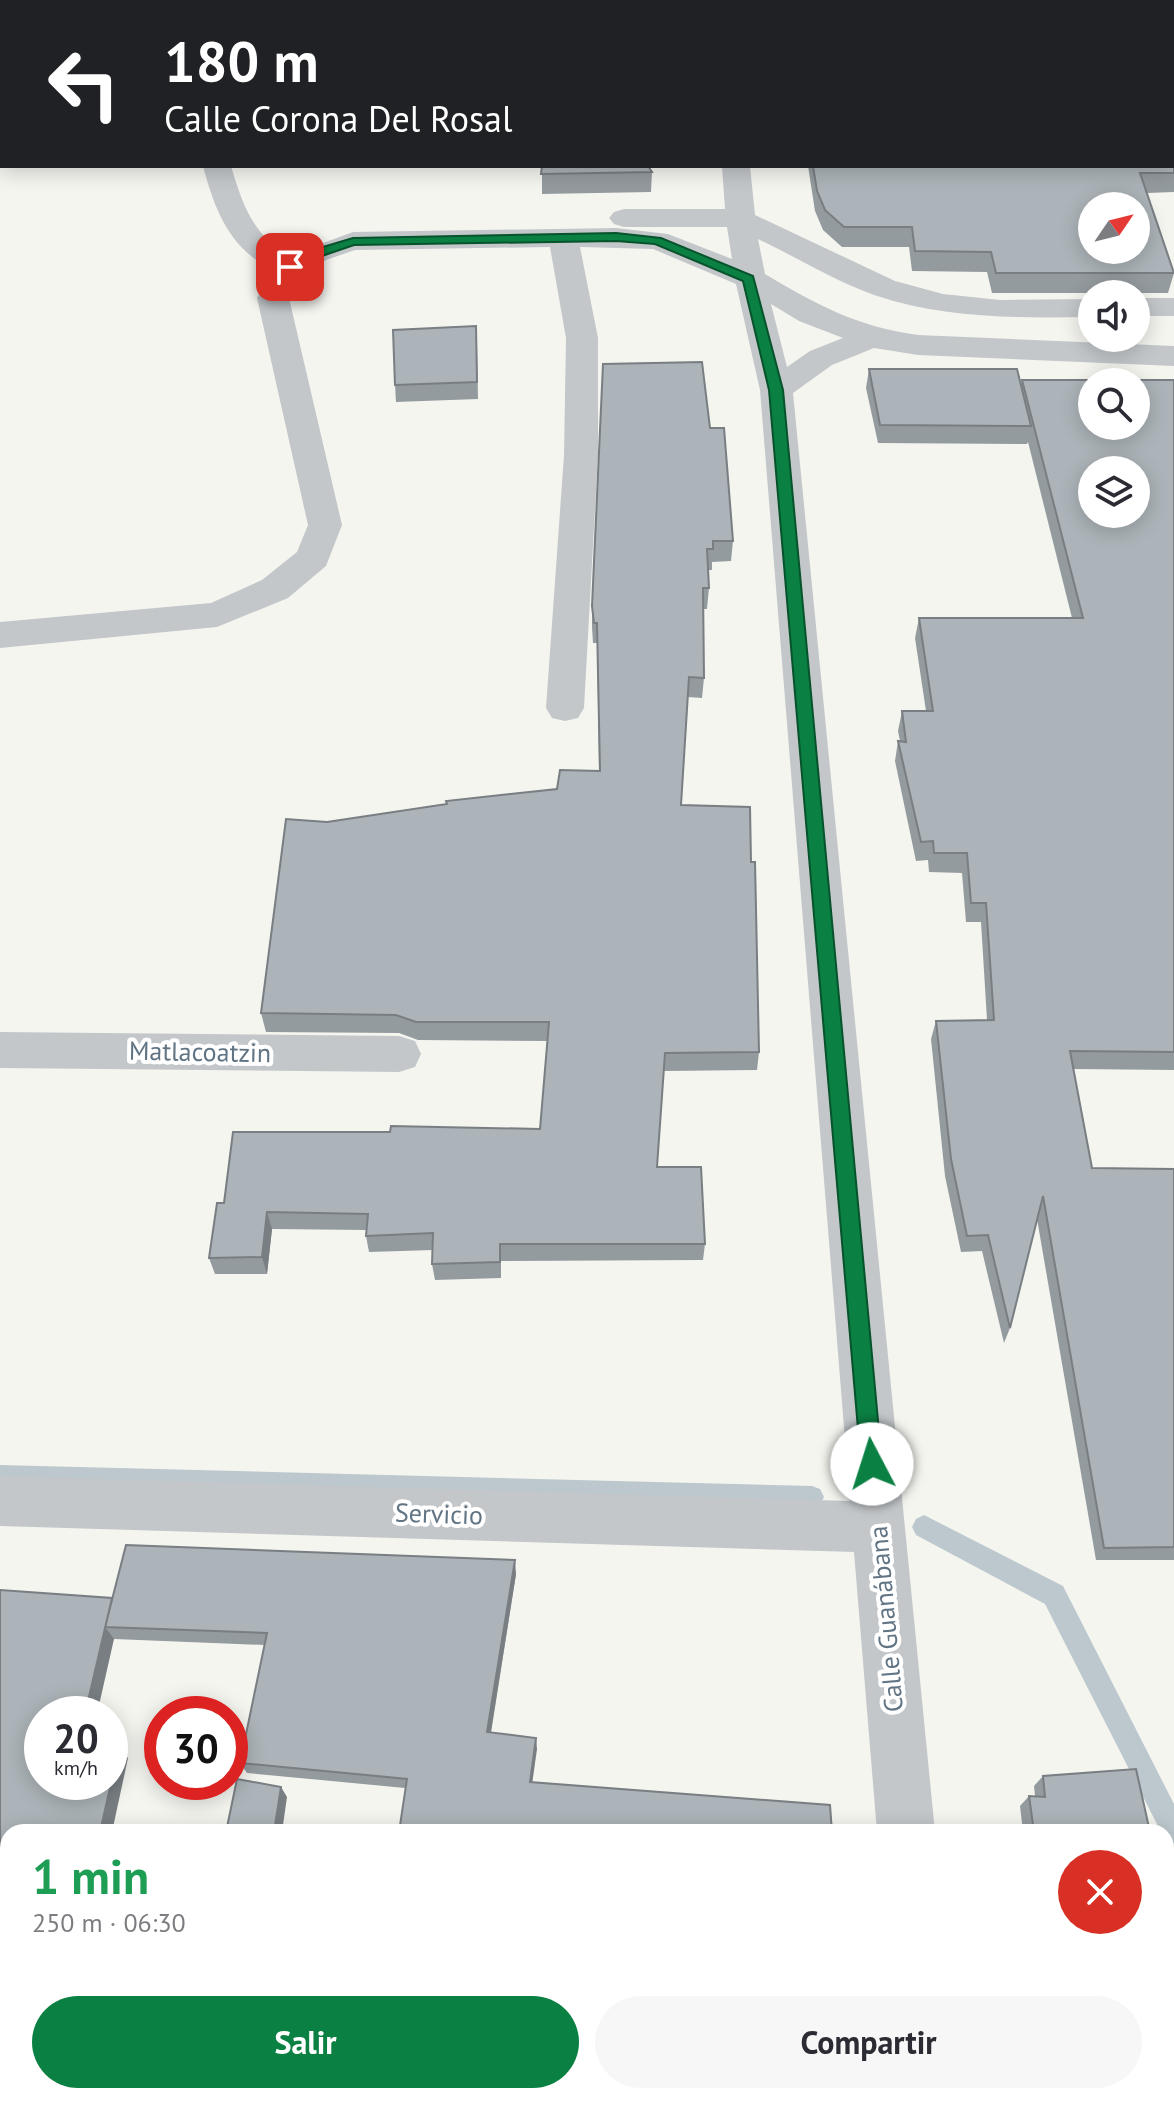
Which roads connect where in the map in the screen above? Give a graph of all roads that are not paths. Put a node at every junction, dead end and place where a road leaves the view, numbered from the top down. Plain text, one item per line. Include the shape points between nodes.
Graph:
1 (218, 168) edge
2 (736, 168) edge
3 (738, 218) junction
4 (563, 238) junction
5 (460, 240) junction
6 (290, 267) junction
7 (749, 278) junction
8 (1150, 307) edge
9 (1174, 307) edge
10 (1078, 308) edge
11 (871, 338) junction
12 (1174, 356) edge
13 (776, 390) junction
14 (0, 635) edge
15 (565, 708) dead end
16 (0, 1050) edge
17 (399, 1054) dead end
18 (0, 1501) edge
19 (877, 1527) junction
20 (905, 1824) edge

1 - 6 street via 230,213 248,242
2 - 3 street, Calle Guanábana
3 - 5 street via 540,221
3 - 7 street, Calle Guanábana
3 - 10 street via 884,288 942,303
4 - 5 street
4 - 7 street via 657,240
4 - 15 street via 582,338 581,455
5 - 6 street via 353,241
6 - 14 street via 273,298 325,525 313,558 275,589 217,615
7 - 11 street via 810,314
7 - 13 street, Calle Guanábana
8 - 9 street
11 - 12 street via 918,345
11 - 13 street via 821,358
13 - 19 street, Calle Guanábana
16 - 17 street, Matlacoatzin
18 - 19 street, Servicio
19 - 20 street, Calle Guanábana

